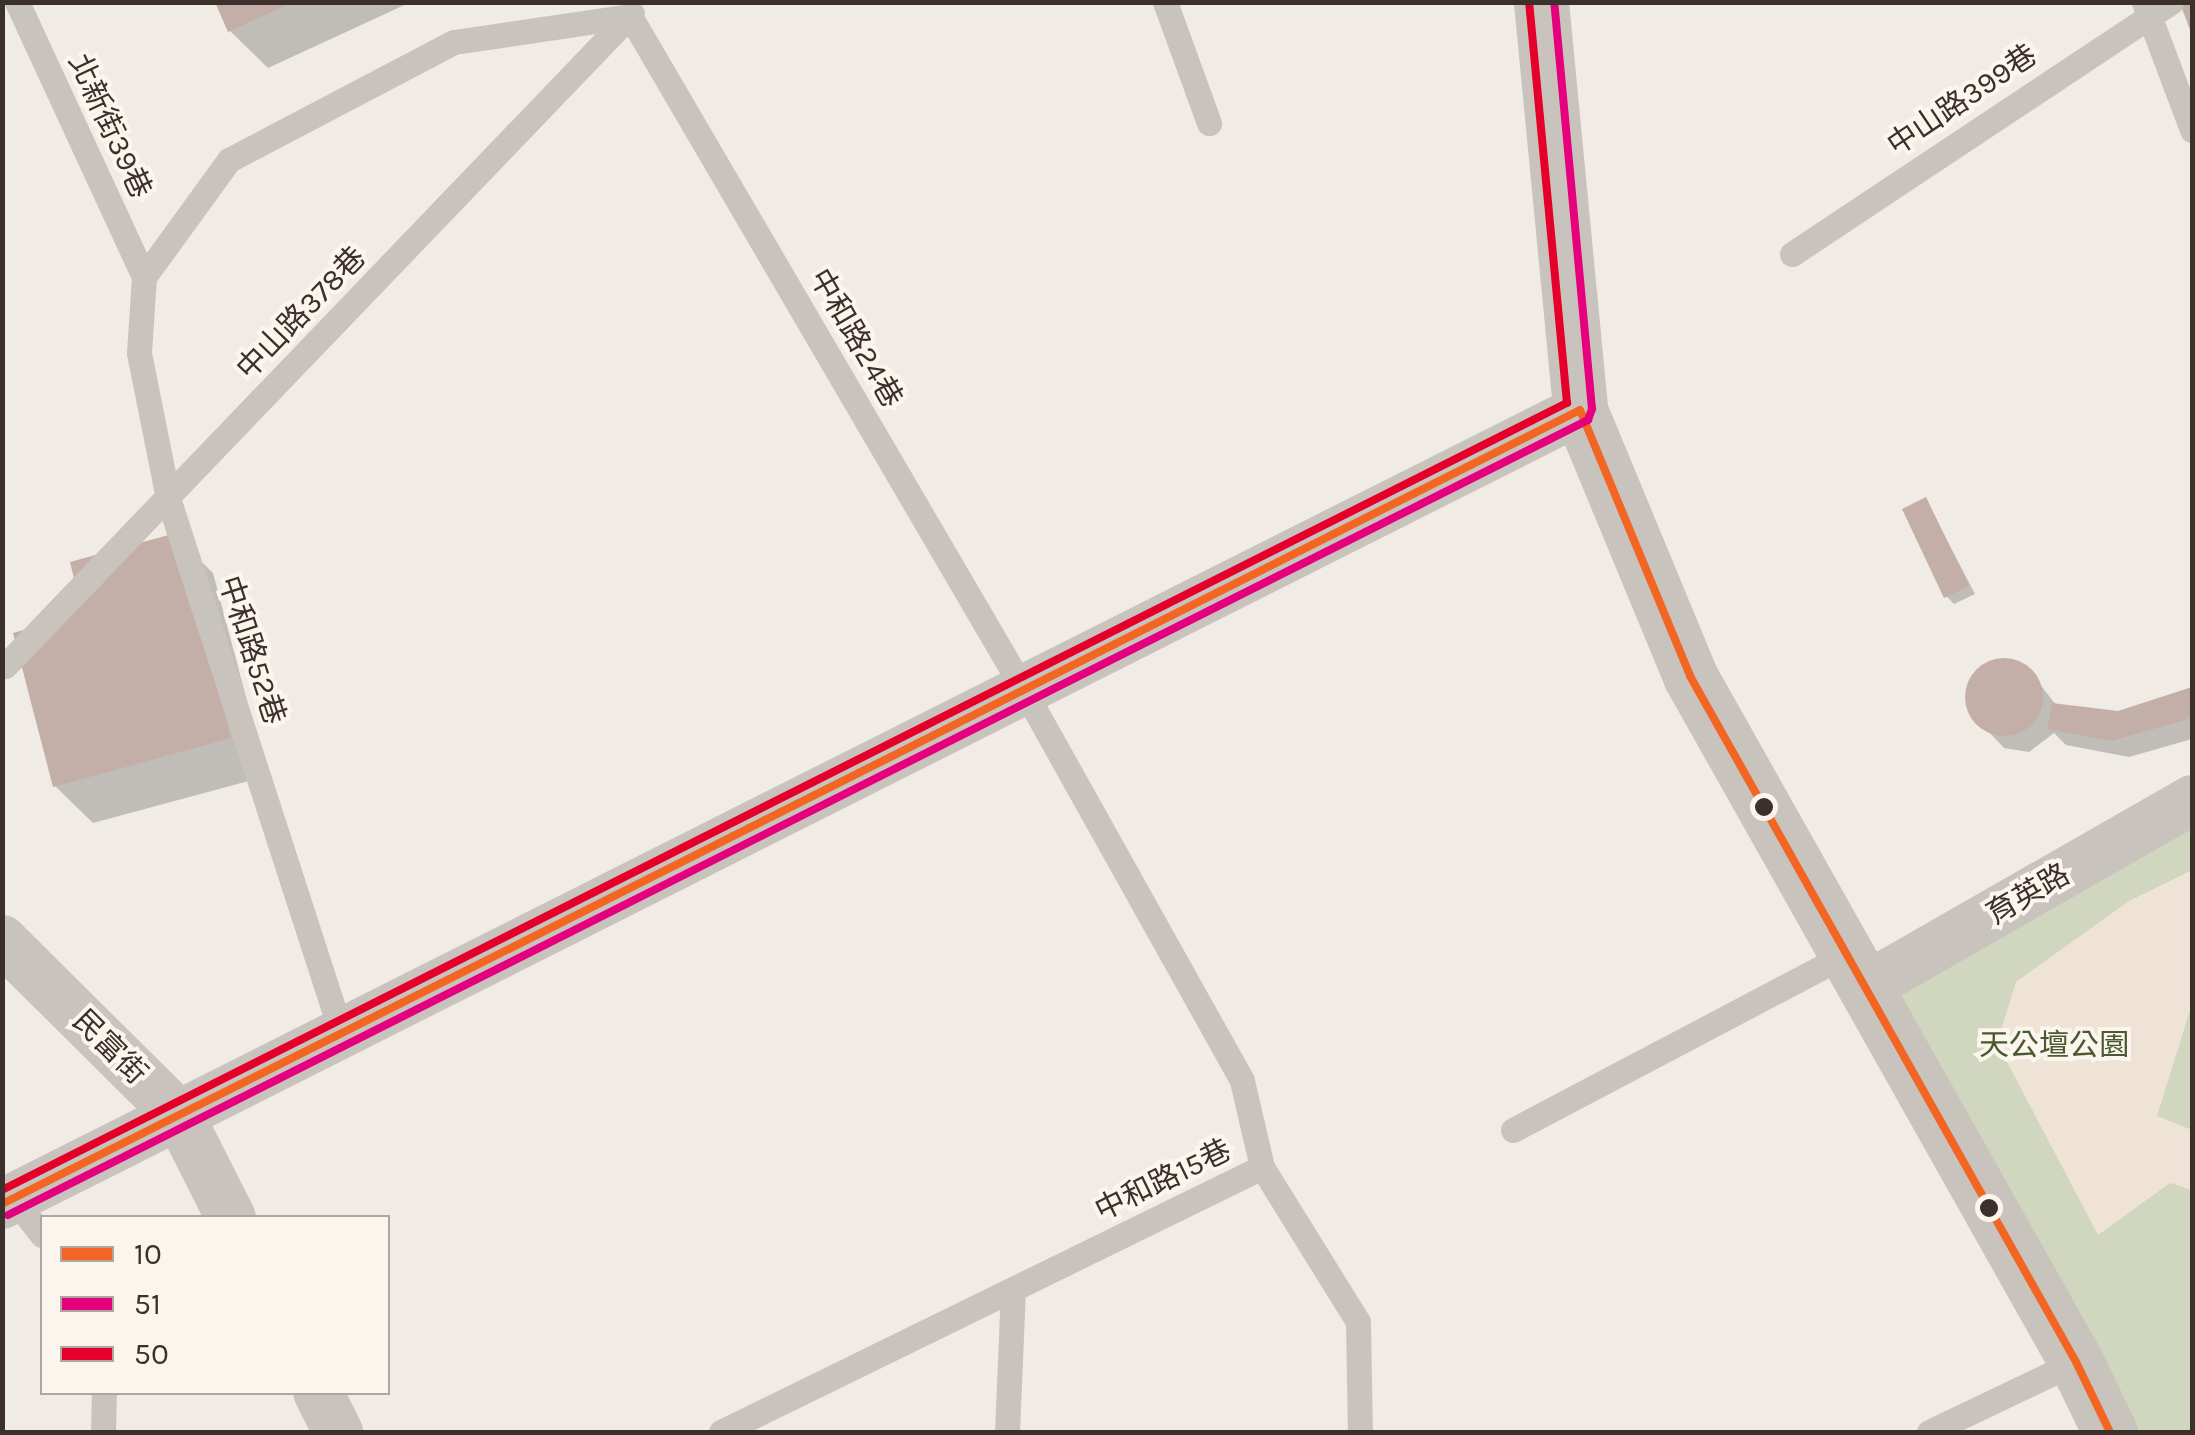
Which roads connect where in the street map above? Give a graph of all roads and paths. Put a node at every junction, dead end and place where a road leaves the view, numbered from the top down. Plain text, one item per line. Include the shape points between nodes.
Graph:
1 (17, 2) edge
2 (1164, 2) edge
3 (1541, 2) edge
4 (2154, 6) edge
5 (636, 9) edge
6 (1209, 123) dead end
7 (2192, 130) edge
8 (1792, 254) dead end
9 (144, 278) junction
10 (1580, 410) junction
11 (168, 498) junction
12 (6, 666) dead end
13 (1025, 692) junction
14 (2192, 800) edge
15 (2, 940) edge
16 (1854, 972) junction
17 (342, 1035) junction
18 (180, 1117) junction
19 (1513, 1130) dead end
20 (1262, 1168) junction
21 (19, 1212) edge
22 (229, 1215) edge
23 (1013, 1290) junction
24 (2076, 1362) junction
25 (104, 1395) edge
26 (320, 1395) edge
27 (103, 1432) edge
28 (338, 1432) edge
29 (721, 1432) edge
30 (1007, 1432) edge
31 (1360, 1432) edge
32 (1929, 1432) edge
33 (2110, 1432) edge

1 - 9 lane, 北新街39巷
2 - 6 lane
3 - 10 street
4 - 7 lane
4 - 8 lane, 中山路399巷
5 - 9 lane via 454,42 229,160
5 - 11 lane, 中山路378巷
5 - 13 lane, 中和路24巷
9 - 11 lane, 中和路52巷 via 138,353
10 - 13 street
10 - 16 street via 1690,676
11 - 12 lane, 中山路378巷
11 - 17 lane, 中和路52巷
13 - 17 street
13 - 20 lane, 中和路15巷 via 1242,1081
14 - 16 street, 育英路
15 - 18 street, 民富街
16 - 19 lane
16 - 24 street
17 - 18 street
18 - 21 street
18 - 22 street, 民富街
20 - 23 lane, 中和路15巷
20 - 31 lane via 1358,1322
23 - 29 lane, 中和路15巷
23 - 30 lane
24 - 32 lane
24 - 33 street
25 - 27 lane
26 - 28 street

